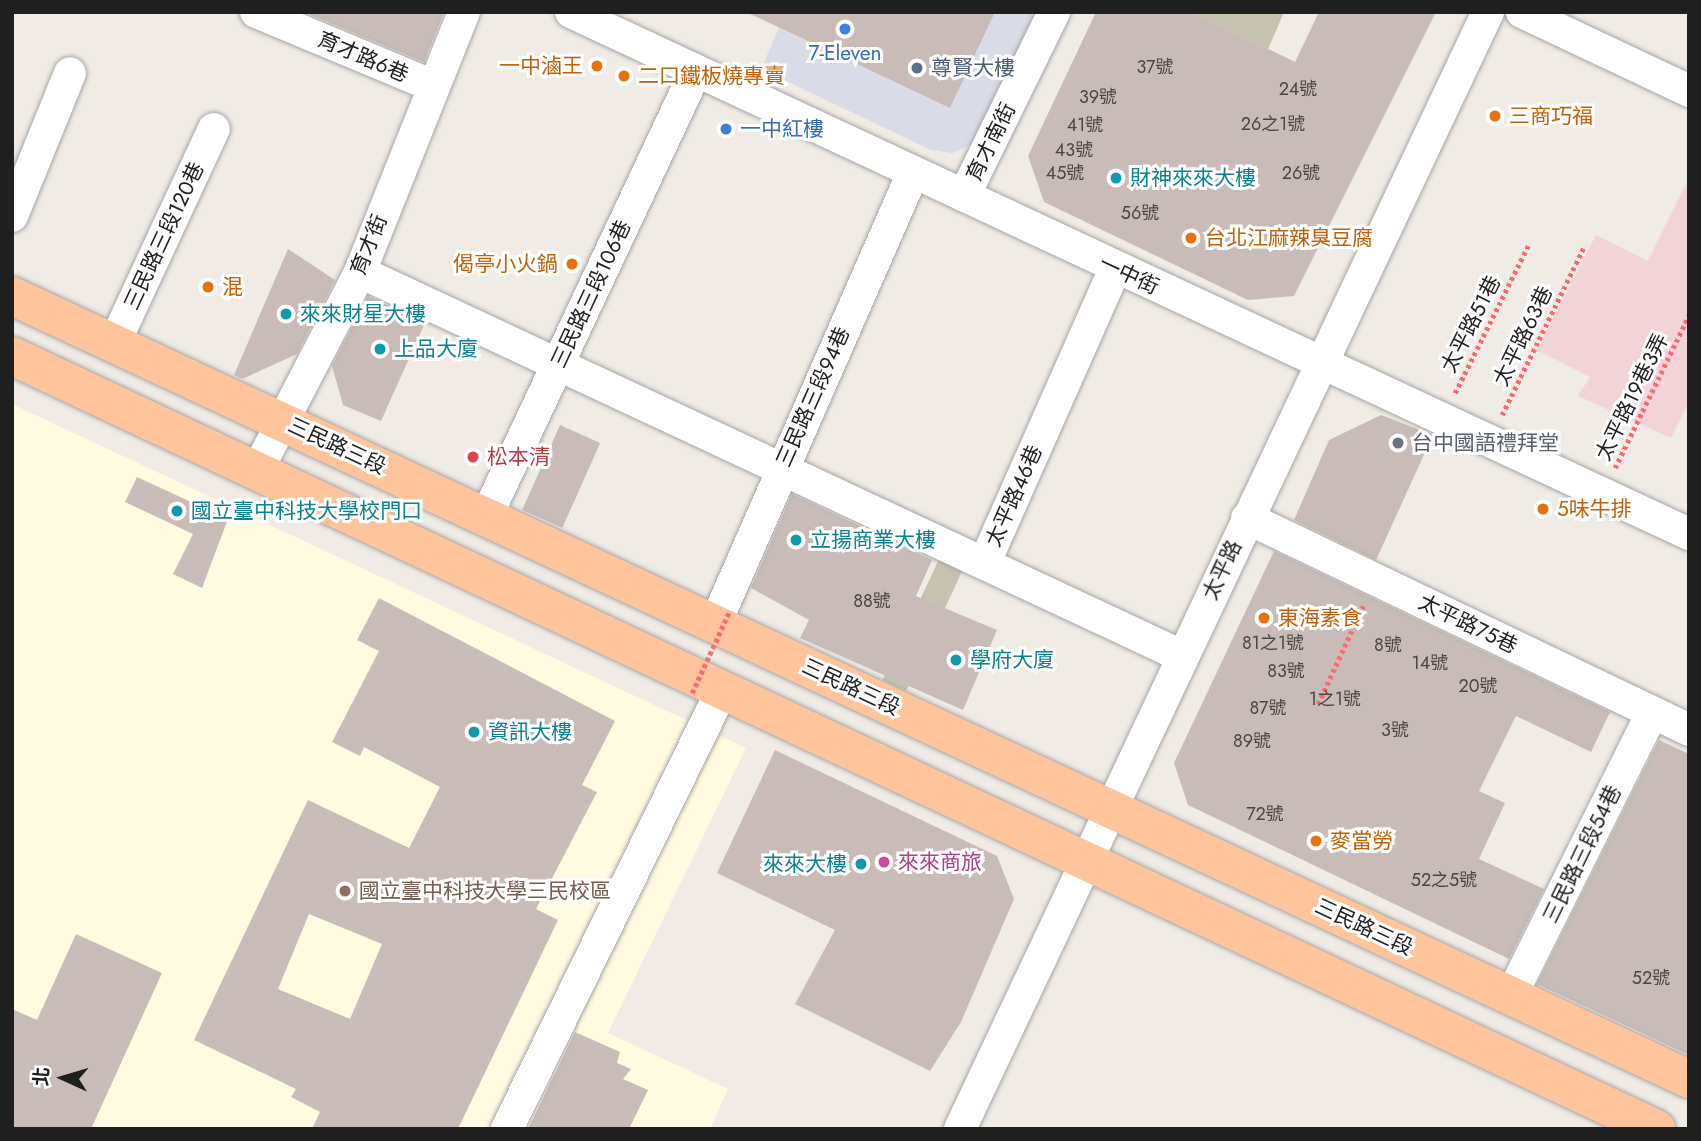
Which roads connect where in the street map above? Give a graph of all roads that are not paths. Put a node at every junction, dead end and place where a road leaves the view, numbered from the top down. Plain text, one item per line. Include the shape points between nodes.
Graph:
1 (257, 12) edge
2 (464, 12) edge
3 (570, 12) edge
4 (1054, 12) edge
5 (1488, 12) edge
6 (1522, 12) edge
7 (696, 71) junction
8 (70, 73) dead end
9 (430, 85) junction
10 (1689, 91) edge
11 (214, 129) dead end
12 (913, 172) junction
13 (964, 195) junction
14 (12, 216) edge
15 (1115, 269) junction
16 (360, 272) junction
17 (12, 296) edge
18 (114, 344) junction
19 (12, 356) edge
20 (559, 362) junction
21 (1322, 362) junction
22 (281, 420) junction
23 (782, 466) junction
24 (257, 471) junction
25 (486, 517) junction
26 (1247, 518) junction
27 (1689, 534) edge
28 (985, 562) junction
29 (722, 618) junction
30 (1182, 656) junction
31 (708, 690) junction
32 (1652, 713) junction
33 (1689, 730) edge
34 (1109, 808) junction
35 (1085, 857) junction
36 (1511, 996) junction
37 (1689, 1079) edge
38 (507, 1129) edge
39 (960, 1129) edge
40 (1657, 1129) edge

1 - 9 street, 育才路6巷
2 - 9 street, 育才街
3 - 7 street, 一中街
4 - 13 street, 育才南街
5 - 21 street, 太平路
6 - 10 street
7 - 12 street, 一中街
7 - 20 street, 三民路三段106巷
8 - 14 street
9 - 16 street, 育才街
11 - 18 street, 三民路三段120巷
12 - 13 street, 一中街
12 - 23 street, 三民路三段94巷
13 - 15 street, 一中街
15 - 21 street, 一中街
15 - 28 street, 太平路46巷
16 - 20 street
16 - 22 street, 育才街
17 - 18 main road, 三民路三段
18 - 22 main road, 三民路三段
19 - 24 main road
20 - 23 street
20 - 25 street, 三民路三段106巷
21 - 26 street, 太平路
21 - 27 street, 一中街
22 - 24 street, 育才街
22 - 25 main road, 三民路三段
23 - 28 street
23 - 29 street, 三民路三段94巷
24 - 31 main road
25 - 29 main road, 三民路三段
26 - 30 street, 太平路
26 - 32 street, 太平路75巷
28 - 30 street, 太平路46巷
29 - 34 main road, 三民路三段
30 - 34 street, 太平路
31 - 35 main road
31 - 38 street
32 - 33 street, 太平路75巷
32 - 36 street, 三民路三段54巷
34 - 35 street, 太平路
34 - 36 main road, 三民路三段
35 - 39 street, 太平路
35 - 40 main road
36 - 37 main road, 三民路三段

